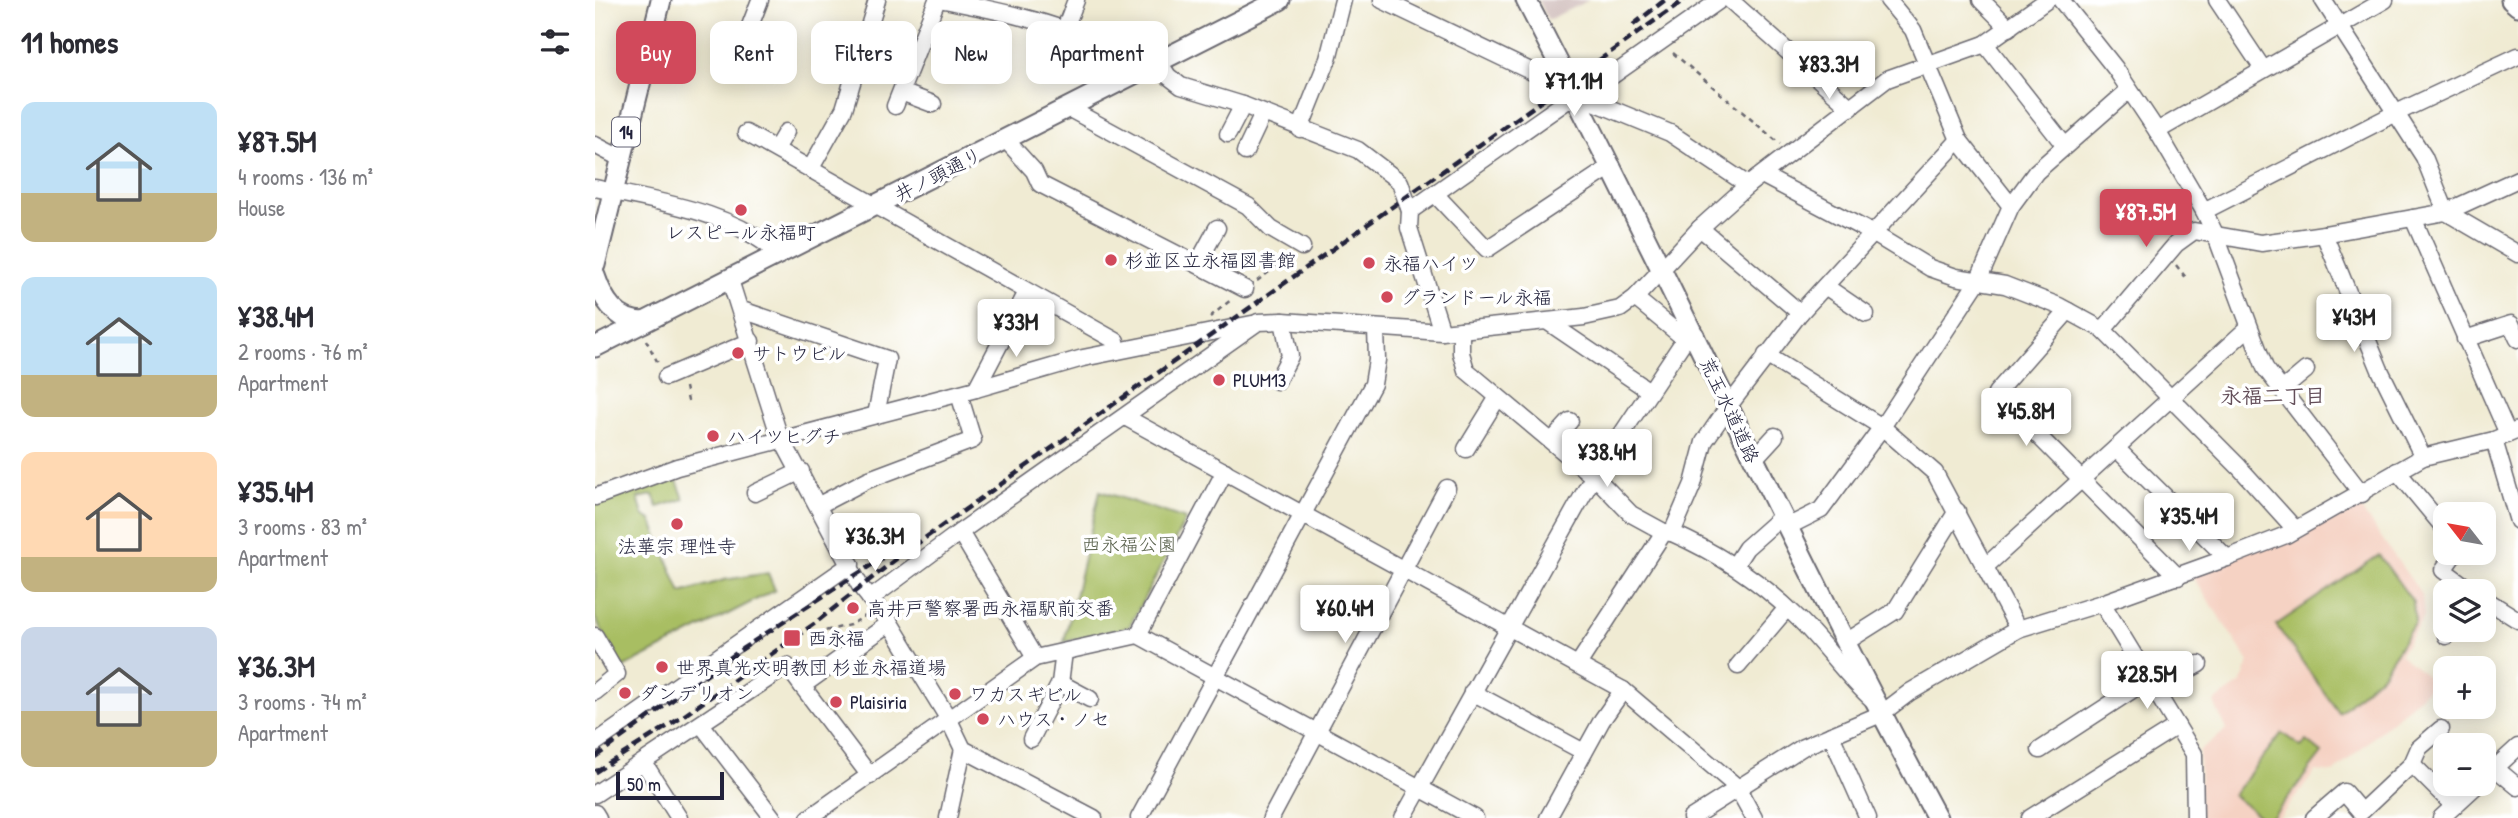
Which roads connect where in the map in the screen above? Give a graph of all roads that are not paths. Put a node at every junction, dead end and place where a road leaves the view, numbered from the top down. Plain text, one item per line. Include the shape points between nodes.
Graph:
1 (660, 0) edge
2 (760, 0) edge
3 (877, 0) edge
4 (937, 0) edge
5 (944, 0) edge
6 (1076, 0) edge
7 (1280, 0) edge
8 (1343, 0) edge
9 (1382, 0) edge
10 (1526, 0) edge
11 (1720, 0) edge
12 (1730, 0) edge
13 (1888, 0) edge
14 (1982, 0) edge
15 (2047, 0) edge
16 (2061, 0) edge
17 (2217, 0) edge
18 (2323, 0) edge
19 (2385, 0) edge
20 (2511, 0) edge
21 (968, 2) edge
22 (2518, 6) edge
23 (752, 21) edge
24 (1035, 21) edge
25 (1068, 21) edge
26 (2340, 26) junction
27 (2008, 28) junction
28 (1985, 44) junction
29 (2518, 56) edge
30 (1168, 57) edge
31 (1928, 62) junction
32 (1562, 69) junction
33 (2263, 69) junction
34 (1168, 76) edge
35 (1116, 84) edge
36 (2129, 90) junction
37 (1579, 97) junction
38 (933, 104) dead end
39 (1243, 105) junction
40 (1067, 108) junction
41 (1851, 108) junction
42 (2396, 113) junction
43 (1263, 114) junction
44 (1300, 129) junction
45 (2157, 131) junction
46 (786, 132) dead end
47 (746, 133) dead end
48 (1228, 134) dead end
49 (1006, 140) junction
50 (1958, 140) junction
51 (595, 145) edge
52 (2065, 146) junction
53 (776, 149) junction
54 (1245, 152) dead end
55 (619, 158) junction
56 (1612, 166) junction
57 (811, 168) junction
58 (2518, 179) edge
59 (1755, 180) junction
60 (604, 190) edge
61 (1436, 195) junction
62 (876, 206) junction
63 (2011, 206) junction
64 (1410, 211) junction
65 (2204, 211) junction
66 (2446, 212) junction
67 (2413, 218) junction
68 (1217, 228) dead end
69 (1700, 228) junction
70 (1874, 234) junction
71 (2324, 234) junction
72 (2216, 236) junction
73 (1302, 247) dead end
74 (2518, 254) edge
75 (780, 255) junction
76 (1198, 262) junction
77 (595, 265) edge
78 (1663, 269) junction
79 (595, 276) edge
80 (730, 280) junction
81 (1978, 281) junction
82 (1825, 286) junction
83 (1245, 289) dead end
84 (1027, 292) junction
85 (1635, 298) junction
86 (742, 310) junction
87 (2069, 311) junction
88 (1800, 313) junction
89 (1866, 314) dead end
90 (1283, 321) junction
91 (1258, 322) junction
92 (1548, 322) junction
93 (2248, 328) junction
94 (1376, 329) junction
95 (1461, 330) junction
96 (2103, 330) junction
97 (645, 331) junction
98 (1442, 332) junction
99 (1690, 337) junction
100 (2465, 339) junction
101 (2518, 339) edge
102 (751, 341) junction
103 (595, 348) edge
104 (1117, 351) junction
105 (1766, 355) junction
106 (2306, 370) dead end
107 (666, 377) road end
108 (1277, 381) dead end
109 (977, 389) junction
110 (1648, 390) junction
111 (2282, 390) junction
112 (959, 394) junction
113 (1498, 397) junction
114 (2171, 399) junction
115 (1728, 407) junction
116 (876, 415) junction
117 (1125, 417) junction
118 (1570, 421) dead end
119 (1882, 427) junction
120 (2507, 434) edge
121 (1775, 436) dead end
122 (783, 439) junction
123 (1552, 441) junction
124 (2116, 448) junction
125 (1466, 449) dead end
126 (2423, 457) junction
127 (1753, 460) junction
128 (801, 471) junction
129 (1225, 471) junction
130 (2397, 471) junction
131 (1593, 477) junction
132 (2083, 478) junction
133 (1447, 488) dead end
134 (755, 493) dead end
135 (2362, 494) junction
136 (595, 497) edge
137 (819, 505) junction
138 (1957, 511) junction
139 (1301, 514) junction
140 (2433, 514) edge
141 (2518, 521) edge
142 (1784, 522) junction
143 (2295, 529) junction
144 (960, 532) junction
145 (1668, 533) junction
146 (2227, 558) junction
147 (851, 564) junction
148 (1735, 565) junction
149 (2447, 565) edge
150 (1986, 566) junction
151 (1406, 569) junction
152 (2178, 577) junction
153 (2455, 579) edge
154 (2102, 603) junction
155 (873, 604) junction
156 (2496, 606) edge
157 (1787, 608) junction
158 (2518, 620) edge
159 (890, 623) junction
160 (1510, 625) junction
161 (2018, 629) junction
162 (1138, 635) junction
163 (595, 636) edge
164 (1846, 642) junction
165 (1063, 652) junction
166 (1035, 657) junction
167 (1579, 663) junction
168 (2199, 664) dead end
169 (1738, 666) dead end
170 (1214, 676) junction
171 (1060, 683) junction
172 (2151, 683) junction
173 (802, 686) junction
174 (1623, 690) junction
175 (595, 692) edge
176 (1472, 692) junction
177 (1090, 699) dead end
178 (1877, 708) junction
179 (949, 718) junction
180 (701, 724) junction
181 (2177, 726) junction
182 (2441, 729) dead end
183 (1319, 733) junction
184 (1831, 735) junction
185 (1031, 738) dead end
186 (595, 743) edge
187 (2518, 747) edge
188 (963, 749) junction
189 (2040, 750) dead end
190 (1584, 752) junction
191 (644, 763) junction
192 (2412, 764) junction
193 (2496, 767) edge
194 (870, 776) junction
195 (2496, 777) edge
196 (1419, 787) junction
197 (1737, 787) junction
198 (2518, 787) edge
199 (595, 794) edge
200 (2465, 796) edge
201 (2454, 806) junction
202 (595, 813) edge
203 (599, 818) edge
204 (679, 818) edge
205 (772, 818) edge
206 (809, 818) edge
207 (948, 818) edge
208 (1094, 818) edge
209 (1139, 818) edge
210 (1271, 818) edge
211 (1403, 818) edge
212 (1475, 818) edge
213 (1548, 818) edge
214 (1691, 818) edge
215 (1754, 818) edge
216 (1868, 818) edge
217 (1937, 818) edge
218 (2030, 818) edge
219 (2195, 818) edge
220 (2315, 818) edge
221 (2441, 818) edge

1 - 55 main road, 14
2 - 23 street
3 - 57 street via 844,110
4 - 38 street via 898,99
5 - 21 street
6 - 25 street
7 - 30 main road, 井ノ頭通り
8 - 44 street via 1328,59
9 - 32 street via 1547,79
10 - 32 main road, 荒玉水道道路
11 - 37 street
12 - 41 street
13 - 31 street via 1913,30
14 - 27 street
15 - 27 street
16 - 36 street
17 - 33 street
18 - 26 street
19 - 26 street
20 - 22 main road
21 - 24 street
26 - 33 street
26 - 42 street
27 - 28 street
28 - 31 street
28 - 52 street
29 - 42 street
31 - 41 street via 1887,79
31 - 50 street
32 - 37 main road, 荒玉水道道路
33 - 45 street
34 - 39 street via 1181,86
35 - 40 main road, 井ノ頭通り
36 - 45 street
36 - 52 street
37 - 56 main road, 荒玉水道道路
37 - 59 street via 1670,132
37 - 61 street
39 - 43 street
39 - 48 street
40 - 49 main road, 井ノ頭通り
40 - 73 street via 1248,206 1271,229
41 - 59 street
42 - 65 street
42 - 66 street via 2424,157
43 - 44 street
43 - 54 street
44 - 64 street via 1358,150 1376,163 1400,182
45 - 65 street
46 - 53 street
47 - 53 street
49 - 62 main road, 井ノ頭通り
49 - 76 street via 1040,184
50 - 63 street
50 - 70 street
51 - 55 street
52 - 63 street via 2036,172
53 - 57 street
55 - 60 main road, 14
56 - 61 street via 1487,248
56 - 78 main road, 荒玉水道道路
57 - 62 street
58 - 66 street
59 - 69 street
59 - 70 street
60 - 75 street via 703,213 756,236
60 - 77 main road, 14
61 - 64 street
62 - 75 main road, 井ノ頭通り
62 - 84 street
63 - 81 street
64 - 98 street via 1409,228
65 - 72 street
66 - 67 street
66 - 74 street
67 - 71 street
67 - 100 street
68 - 76 street
69 - 78 street
69 - 88 street
70 - 81 street via 1930,268
70 - 82 street
71 - 72 street via 2261,243
71 - 126 street via 2380,370
72 - 93 street
72 - 96 street via 2194,231 2185,235
75 - 80 main road, 井ノ頭通り
76 - 83 street
78 - 85 street
78 - 99 main road, 荒玉水道道路
79 - 97 main road via 612,310
80 - 86 street
80 - 97 main road, 井ノ頭通り
81 - 87 street via 2005,285
81 - 119 street
82 - 88 street
82 - 89 street
84 - 104 street via 1116,341
84 - 109 street
85 - 92 street via 1620,309
85 - 99 street
86 - 102 street
86 - 116 street via 887,359
87 - 96 street
87 - 132 street via 1996,393
88 - 105 street
90 - 91 street
90 - 94 street
90 - 108 street via 1290,356
91 - 104 street
91 - 117 street
92 - 95 street
92 - 110 street
93 - 111 street via 2265,368
93 - 114 street
94 - 98 street
94 - 139 street via 1373,384
95 - 98 street
95 - 113 street via 1466,370
96 - 114 street
97 - 103 main road, 井ノ頭通り
99 - 110 street
99 - 115 main road, 荒玉水道道路
100 - 101 street via 2511,324
100 - 120 street
102 - 107 street
102 - 122 street
104 - 109 street
105 - 115 street
105 - 119 street
106 - 111 street
109 - 112 street
110 - 131 street
111 - 135 street
112 - 116 street
112 - 137 street via 973,440 867,480
113 - 123 street
113 - 125 street
114 - 124 street
114 - 143 street
115 - 127 main road, 荒玉水道道路
115 - 145 street via 1704,442 1693,484
116 - 122 street
117 - 129 street
117 - 144 street
118 - 123 street
119 - 138 street via 1935,473
119 - 142 street via 1821,510
120 - 126 street
120 - 141 street
121 - 127 street
122 - 128 street
122 - 136 street via 677,467
123 - 131 street
124 - 132 street
124 - 146 street
126 - 130 street
127 - 142 main road, 荒玉水道道路
128 - 134 street
128 - 137 street
129 - 139 street
129 - 162 street
130 - 135 street
130 - 140 street
131 - 145 street via 1631,514
131 - 160 street
132 - 150 street
132 - 152 street
133 - 151 street
135 - 143 street
137 - 147 street
138 - 150 street
138 - 164 street via 1895,611
139 - 151 street
139 - 170 street
142 - 148 street via 1746,548
142 - 164 main road, 荒玉水道道路
143 - 146 street
144 - 155 street
144 - 166 street
145 - 148 street
145 - 167 street
146 - 152 street
147 - 155 street
147 - 186 street
148 - 157 street
149 - 153 street via 2443,570
150 - 161 street
151 - 160 street
151 - 183 street
152 - 154 street
154 - 161 street
154 - 172 street
155 - 159 street
156 - 158 street
157 - 169 street
157 - 178 street
159 - 173 street
159 - 179 street
160 - 167 street
160 - 176 street
161 - 178 street
162 - 165 street
162 - 170 street
163 - 175 street via 617,674
164 - 178 main road, 荒玉水道道路
165 - 166 street
165 - 171 street
166 - 179 street
167 - 174 street
168 - 172 street
170 - 183 street
170 - 209 street
171 - 177 street
171 - 185 street
172 - 181 street
172 - 189 street
173 - 180 street via 787,666
173 - 194 street
174 - 190 street
174 - 197 street
176 - 190 street
176 - 196 street
178 - 184 street
178 - 217 main road, 荒玉水道道路
179 - 188 street
179 - 194 street
180 - 191 street
180 - 205 street
181 - 218 street
181 - 219 street via 2194,754
182 - 192 street via 2419,748
183 - 196 street
183 - 210 street
184 - 197 street
184 - 216 street
187 - 193 street
188 - 207 street
188 - 208 street
190 - 213 street
191 - 199 street
191 - 204 street
192 - 201 street
192 - 220 street via 2361,812 2344,792
194 - 206 street
195 - 198 street
196 - 211 street
196 - 212 street
197 - 214 street
197 - 215 street
200 - 201 street
201 - 221 street
202 - 203 street

